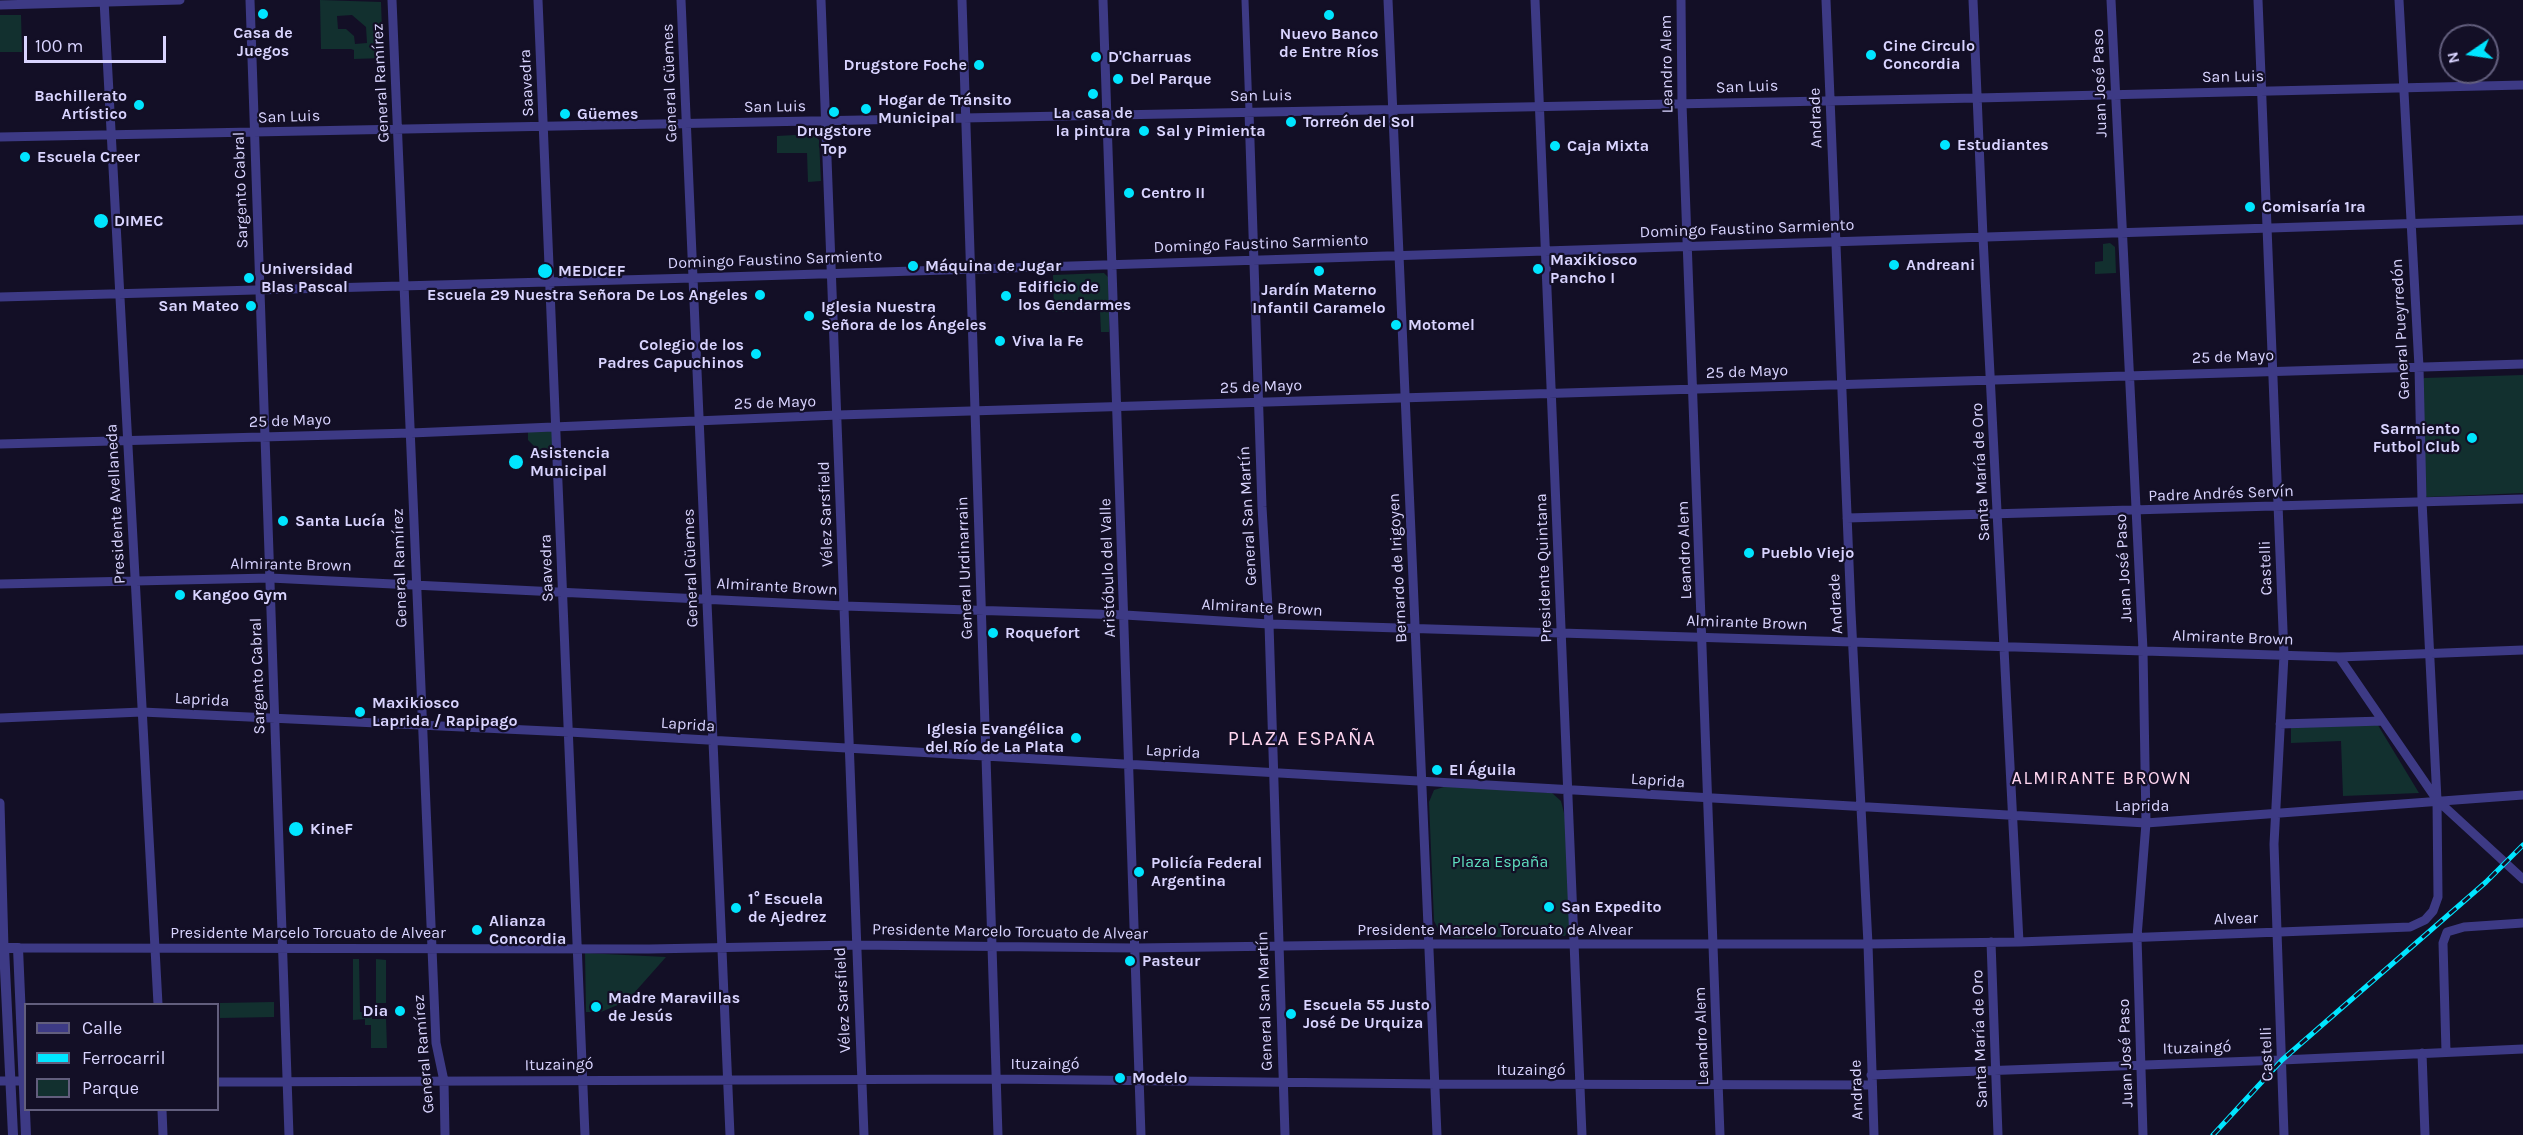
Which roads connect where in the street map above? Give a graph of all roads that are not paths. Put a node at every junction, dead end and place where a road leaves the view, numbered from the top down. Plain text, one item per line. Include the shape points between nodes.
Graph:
1 (180, 0) edge
2 (250, 0) edge
3 (392, 0) edge
4 (538, 0) edge
5 (681, 0) edge
6 (821, 0) edge
7 (962, 0) edge
8 (1103, 0) edge
9 (1245, 0) edge
10 (1388, 0) edge
11 (1535, 0) edge
12 (1681, 0) edge
13 (1826, 0) edge
14 (1973, 0) edge
15 (2111, 0) edge
16 (2258, 0) edge
17 (2399, 0) edge
18 (104, 1) edge
19 (0, 5) edge
20 (2523, 85) edge
21 (2404, 88) junction
22 (2262, 91) junction
23 (2115, 94) junction
24 (1977, 98) junction
25 (1831, 100) junction
26 (1682, 104) junction
27 (1539, 106) junction
28 (1392, 109) junction
29 (1249, 111) junction
30 (1106, 114) junction
31 (966, 117) junction
32 (826, 120) junction
33 (686, 124) junction
34 (544, 127) junction
35 (398, 128) junction
36 (255, 133) junction
37 (111, 136) junction
38 (0, 137) edge
39 (2523, 220) edge
40 (2410, 224) junction
41 (2268, 229) junction
42 (2122, 234) junction
43 (1983, 237) junction
44 (1836, 242) junction
45 (1688, 246) junction
46 (1545, 251) junction
47 (1399, 255) junction
48 (1254, 260) junction
49 (1112, 263) junction
50 (971, 268) junction
51 (832, 273) junction
52 (693, 278) junction
53 (550, 281) junction
54 (405, 285) junction
55 (259, 290) junction
56 (121, 293) junction
57 (0, 297) edge
58 (2523, 364) edge
59 (2419, 367) junction
60 (2274, 371) junction
61 (2129, 376) junction
62 (1990, 380) junction
63 (1842, 384) junction
64 (1693, 389) junction
65 (1551, 393) junction
66 (1406, 398) junction
67 (1258, 402) junction
68 (1118, 407) junction
69 (975, 411) junction
70 (838, 415) junction
71 (700, 421) junction
72 (556, 428) junction
73 (411, 433) junction
74 (264, 437) junction
75 (129, 440) junction
76 (0, 444) edge
77 (2523, 500) edge
78 (2422, 501) junction
79 (2279, 508) junction
80 (2136, 511) junction
81 (1998, 514) junction
82 (1847, 518) junction
83 (270, 578) junction
84 (135, 580) junction
85 (0, 584) edge
86 (416, 584) junction
87 (562, 592) junction
88 (706, 598) junction
89 (844, 606) junction
90 (981, 609) junction
91 (1125, 615) junction
92 (1269, 624) junction
93 (1416, 628) junction
94 (1561, 633) junction
95 (1703, 636) junction
96 (1852, 641) junction
97 (2005, 647) junction
98 (2143, 650) junction
99 (2523, 650) edge
100 (2284, 655) junction
101 (2429, 655) junction
102 (2339, 657) junction
103 (142, 712) junction
104 (0, 718) edge
105 (274, 718) junction
106 (2383, 721) junction
107 (2280, 724) junction
108 (422, 726) junction
109 (569, 732) junction
110 (712, 742) junction
111 (849, 747) junction
112 (986, 757) junction
113 (1130, 765) junction
114 (1274, 772) junction
115 (1422, 782) junction
116 (1568, 790) junction
117 (2523, 795) edge
118 (1709, 799) junction
119 (2437, 800) junction
120 (0, 803) edge
121 (1860, 808) junction
122 (2275, 814) junction
123 (2014, 816) junction
124 (2145, 823) junction
125 (2523, 879) edge
126 (2438, 897) joint
127 (2523, 923) edge
128 (2277, 932) junction
129 (2137, 937) junction
130 (1991, 942) junction
131 (2019, 942) junction
132 (1430, 944) junction
133 (1714, 944) junction
134 (1868, 944) junction
135 (856, 945) junction
136 (1574, 945) junction
137 (991, 946) junction
138 (721, 947) junction
139 (1278, 947) junction
140 (2, 948) edge
141 (18, 948) junction
142 (155, 948) junction
143 (281, 948) junction
144 (432, 948) junction
145 (578, 948) junction
146 (1136, 948) junction
147 (158, 1003) edge
148 (2523, 1049) edge
149 (2446, 1052) junction
150 (2422, 1053) junction
151 (2282, 1060) junction
152 (24, 1062) edge
153 (2141, 1064) junction
154 (1996, 1070) junction
155 (728, 1079) junction
156 (997, 1079) junction
157 (5, 1080) edge
158 (583, 1080) junction
159 (862, 1080) junction
160 (1140, 1080) junction
161 (1871, 1080) junction
162 (24, 1081) edge
163 (219, 1082) edge
164 (287, 1082) junction
165 (444, 1082) junction
166 (1282, 1083) junction
167 (1436, 1084) junction
168 (1580, 1085) junction
169 (1719, 1085) junction
170 (26, 1111) edge
171 (162, 1111) edge
172 (13, 1135) edge
173 (26, 1135) edge
174 (163, 1135) edge
175 (289, 1135) edge
176 (446, 1135) edge
177 (585, 1135) edge
178 (730, 1135) edge
179 (864, 1135) edge
180 (998, 1135) edge
181 (1142, 1135) edge
182 (1285, 1135) edge
183 (1437, 1135) edge
184 (1582, 1135) edge
185 (1720, 1135) edge
186 (1874, 1135) edge
187 (1998, 1135) edge
188 (2143, 1135) edge
189 (2284, 1135) edge
190 (2425, 1135) edge

1 - 18 street
2 - 36 street, Sargento Cabral
3 - 35 street, General Ramírez
4 - 34 street, Saavedra
5 - 33 street, General Güemes
6 - 32 street, Vélez Sarsfield
7 - 31 street, General Urdinarrain
8 - 30 street, Aristóbulo del Valle
9 - 29 street
10 - 28 street, Bernardo de Irigoyen
11 - 27 street, Presidente Quintana
12 - 26 street, Leandro Alem
13 - 25 street, Andrade
14 - 24 street, Santa María de Oro
15 - 23 street, Juan José Paso
16 - 22 street, Castelli
17 - 21 street, General Pueyrredón
18 - 19 street
18 - 37 street, Presidente Avellaneda
20 - 21 street, San Luis
21 - 22 street, San Luis
21 - 40 street, General Pueyrredón
22 - 23 street, San Luis
22 - 41 street, Castelli
23 - 24 street, San Luis
23 - 42 street, Juan José Paso
24 - 25 street, San Luis
24 - 43 street, Santa María de Oro
25 - 26 street, San Luis
25 - 44 street, Andrade
26 - 27 street, San Luis
26 - 45 street, Leandro Alem
27 - 28 street, San Luis
27 - 46 street, Presidente Quintana
28 - 29 street, San Luis
28 - 47 street, Bernardo de Irigoyen
29 - 30 street, San Luis
29 - 48 street, General San Martín
30 - 31 street, San Luis
30 - 49 street, Aristóbulo del Valle
31 - 32 street, San Luis
31 - 50 street, General Urdinarrain
32 - 33 street, San Luis
32 - 51 street, Vélez Sarsfield
33 - 34 street, San Luis
33 - 52 street, General Güemes
34 - 35 street, San Luis
34 - 53 street, Saavedra
35 - 36 street, San Luis
35 - 54 street, General Ramírez
36 - 37 street, San Luis
36 - 55 street, Sargento Cabral
37 - 38 street, San Luis
37 - 56 street, Presidente Avellaneda
39 - 40 street, Domingo Faustino Sarmiento
40 - 41 street, Domingo Faustino Sarmiento
40 - 59 street, General Pueyrredón
41 - 42 street, Domingo Faustino Sarmiento
41 - 60 street, Castelli
42 - 43 street, Domingo Faustino Sarmiento
42 - 61 street, Juan José Paso
43 - 44 street, Domingo Faustino Sarmiento
43 - 62 street, Santa María de Oro
44 - 45 street, Domingo Faustino Sarmiento
44 - 63 street, Andrade
45 - 46 street, Domingo Faustino Sarmiento
45 - 64 street, Leandro Alem
46 - 47 street, Domingo Faustino Sarmiento
46 - 65 street, Presidente Quintana
47 - 48 street, Domingo Faustino Sarmiento
47 - 66 street, Bernardo de Irigoyen
48 - 49 street, Domingo Faustino Sarmiento
48 - 67 street, General San Martín
49 - 50 street, Domingo Faustino Sarmiento
49 - 68 street, Aristóbulo del Valle
50 - 51 street, Domingo Faustino Sarmiento
50 - 69 street, General Urdinarrain
51 - 52 street, Domingo Faustino Sarmiento
51 - 70 street, Vélez Sarsfield
52 - 53 street, Domingo Faustino Sarmiento
52 - 71 street, General Güemes
53 - 54 street, Domingo Faustino Sarmiento
53 - 72 street, Saavedra
54 - 55 street, Domingo Faustino Sarmiento
54 - 73 street, General Ramírez
55 - 56 street, Domingo Faustino Sarmiento
55 - 74 street, Sargento Cabral
56 - 57 street, Domingo Faustino Sarmiento
56 - 75 street, Presidente Avellaneda
58 - 59 street, 25 de Mayo
59 - 60 street, 25 de Mayo
59 - 78 street, General Pueyrredón
60 - 61 street, 25 de Mayo
60 - 79 street, Castelli
61 - 62 street, 25 de Mayo
61 - 80 street, Juan José Paso
62 - 63 street, 25 de Mayo
62 - 81 street, Santa María de Oro
63 - 64 street, 25 de Mayo
63 - 82 street, Andrade
64 - 65 street, 25 de Mayo
64 - 95 street, Leandro Alem
65 - 66 street, 25 de Mayo
65 - 94 street, Presidente Quintana
66 - 67 street, 25 de Mayo
66 - 93 street, Bernardo de Irigoyen
67 - 68 street, 25 de Mayo
67 - 92 street, General San Martín
68 - 69 street, 25 de Mayo
68 - 91 street, Aristóbulo del Valle
69 - 70 street, 25 de Mayo
69 - 90 street, General Urdinarrain
70 - 71 street, 25 de Mayo
70 - 89 street, Vélez Sarsfield
71 - 72 street, 25 de Mayo
71 - 88 street, General Güemes
72 - 73 street, 25 de Mayo
72 - 87 street, Saavedra
73 - 74 street, 25 de Mayo
73 - 86 street, General Ramírez
74 - 75 street, 25 de Mayo
74 - 83 street, Sargento Cabral
75 - 76 street, 25 de Mayo
75 - 84 street, Presidente Avellaneda
77 - 78 street, Padre Andrés Servín
78 - 79 street, Padre Andrés Servín
78 - 101 street, General Pueyrredón
79 - 80 street, Padre Andrés Servín
79 - 100 street, Castelli
80 - 81 street, Padre Andrés Servín
80 - 98 street, Juan José Paso
81 - 82 street, Padre Andrés Servín
81 - 97 street, Santa María de Oro
82 - 96 street, Andrade
83 - 84 street, Almirante Brown
83 - 86 street, Almirante Brown
83 - 105 street, Sargento Cabral
84 - 85 street, Almirante Brown
84 - 103 street, Presidente Avellaneda
86 - 87 street, Almirante Brown
86 - 108 street, General Ramírez
87 - 88 street, Almirante Brown
87 - 109 street, Saavedra
88 - 89 street, Almirante Brown
88 - 110 street, General Güemes
89 - 90 street, Almirante Brown
89 - 111 street, Vélez Sarsfield
90 - 91 street, Almirante Brown
90 - 112 street, General Urdinarrain
91 - 92 street, Almirante Brown
91 - 113 street, Aristóbulo del Valle
92 - 93 street, Almirante Brown
92 - 114 street, General San Martín
93 - 94 street, Almirante Brown
93 - 115 street, Bernardo de Irigoyen
94 - 95 street, Almirante Brown
94 - 116 street, Presidente Quintana
95 - 96 street, Almirante Brown
95 - 118 street, Leandro Alem
96 - 97 street, Almirante Brown
96 - 121 street, Andrade
97 - 98 street, Almirante Brown
97 - 123 street, Santa María de Oro
98 - 100 street, Almirante Brown
98 - 124 street, Juan José Paso
99 - 101 street, Almirante Brown
100 - 102 street, Almirante Brown
100 - 107 street, Castelli
101 - 102 street, Almirante Brown
101 - 119 street, General Pueyrredón
102 - 106 street
103 - 104 street, Laprida
103 - 105 street, Laprida
103 - 142 street, Presidente Avellaneda
105 - 108 street, Laprida
105 - 143 street, Sargento Cabral
106 - 107 street
106 - 119 street
107 - 122 street, Castelli
108 - 109 street, Laprida
108 - 144 street, General Ramírez
109 - 110 street, Laprida
109 - 145 street, Saavedra
110 - 111 street, Laprida
110 - 138 street, General Güemes
111 - 112 street, Laprida
111 - 135 street, Vélez Sarsfield
112 - 113 street, Laprida
112 - 137 street, General Urdinarrain
113 - 114 street, Laprida
113 - 146 street, Aristóbulo del Valle
114 - 115 street, Laprida
114 - 139 street, General San Martín
115 - 116 street, Laprida
115 - 132 street, Bernardo de Irigoyen
116 - 118 street, Laprida
116 - 136 street, Presidente Quintana
117 - 119 street, Laprida
118 - 121 street, Laprida
118 - 133 street, Leandro Alem
119 - 122 street, Laprida
119 - 125 street
119 - 126 street, General Pueyrredón
120 - 140 street
121 - 123 street, Laprida
121 - 134 street, Andrade
122 - 124 street, Laprida
122 - 128 street, Castelli
123 - 124 street, Laprida
123 - 131 street, Santa María de Oro
124 - 129 street, Juan José Paso
126 - 128 street, Alvear via 2425,920 2410,927
127 - 149 street via 2447,932 2443,943
128 - 129 street, Alvear
128 - 151 street, Castelli
129 - 131 street, Alvear
129 - 153 street, Juan José Paso
130 - 131 street, Presidente Marcelo Torcuato de Alvear
130 - 134 street, Presidente Marcelo Torcuato de Alvear
130 - 154 street, Santa María de Oro
132 - 136 street, Presidente Marcelo Torcuato de Alvear
132 - 139 street, Presidente Marcelo Torcuato de Alvear
132 - 167 street, Bernardo de Irigoyen
133 - 134 street, Presidente Marcelo Torcuato de Alvear
133 - 136 street, Presidente Marcelo Torcuato de Alvear
133 - 169 street, Leandro Alem
134 - 161 street, Andrade
135 - 137 street, Presidente Marcelo Torcuato de Alvear
135 - 138 street, Presidente Marcelo Torcuato de Alvear
135 - 159 street, Vélez Sarsfield
136 - 168 street, Presidente Quintana
137 - 146 street, Presidente Marcelo Torcuato de Alvear
137 - 156 street, General Urdinarrain
138 - 145 street, Presidente Marcelo Torcuato de Alvear
138 - 155 street, General Güemes
139 - 146 street, Presidente Marcelo Torcuato de Alvear
139 - 166 street, General San Martín
140 - 141 street, Presidente Marcelo Torcuato de Alvear
140 - 157 street
141 - 142 street, Presidente Marcelo Torcuato de Alvear
141 - 152 street
142 - 143 street, Presidente Marcelo Torcuato de Alvear
142 - 147 street, Presidente Avellaneda
143 - 144 street, Presidente Marcelo Torcuato de Alvear
143 - 164 street, Sargento Cabral
144 - 145 street, Presidente Marcelo Torcuato de Alvear
144 - 165 street, General Ramírez via 436,1043
145 - 158 street, Saavedra
146 - 160 street, Aristóbulo del Valle
148 - 149 street, Ituzaingó
149 - 150 street, Ituzaingó
150 - 151 street, Ituzaingó
150 - 190 street
151 - 153 street, Ituzaingó
151 - 189 street, Castelli
153 - 154 street, Ituzaingó
153 - 188 street, Juan José Paso
154 - 161 street, Ituzaingó
154 - 187 street, Santa María de Oro
155 - 158 street, Ituzaingó
155 - 159 street, Ituzaingó
155 - 178 street, General Güemes
156 - 159 street, Ituzaingó
156 - 160 street, Ituzaingó
156 - 180 street, General Urdinarrain
157 - 162 street
157 - 172 street
158 - 165 street, Ituzaingó
158 - 177 street, Saavedra
159 - 179 street, Vélez Sarsfield
160 - 166 street, Ituzaingó
160 - 181 street, Aristóbulo del Valle
161 - 169 street, Ituzaingó
161 - 186 street, Andrade
163 - 164 street, Ituzaingó
164 - 165 street, Ituzaingó
164 - 175 street, Sargento Cabral
165 - 176 street, General Ramírez
166 - 167 street, Ituzaingó
166 - 182 street, General San Martín
167 - 168 street, Ituzaingó
167 - 183 street, Bernardo de Irigoyen
168 - 169 street, Ituzaingó
168 - 184 street, Presidente Quintana
169 - 185 street, Leandro Alem
170 - 173 street
171 - 174 street

